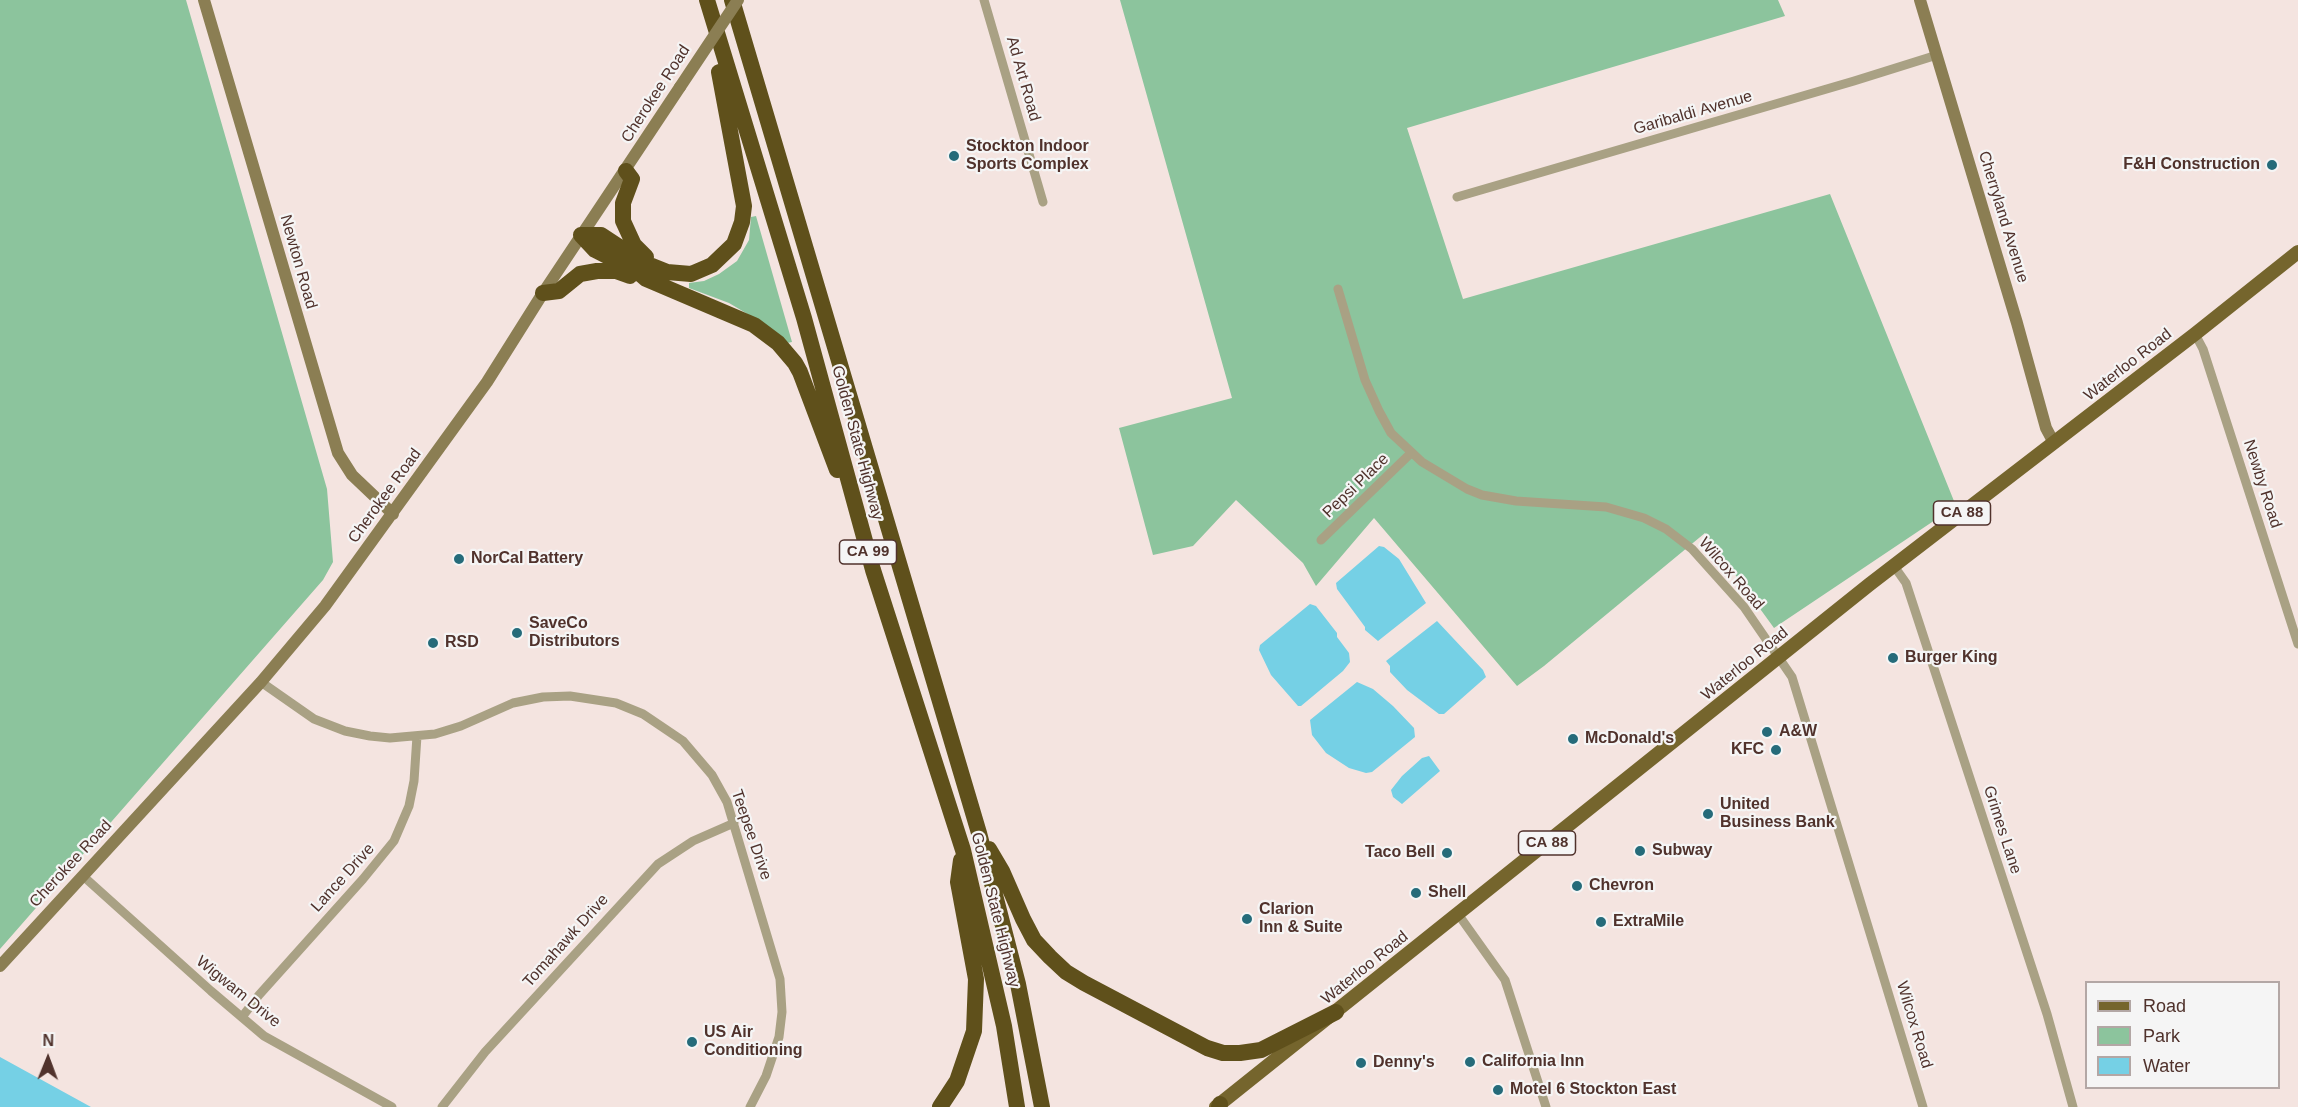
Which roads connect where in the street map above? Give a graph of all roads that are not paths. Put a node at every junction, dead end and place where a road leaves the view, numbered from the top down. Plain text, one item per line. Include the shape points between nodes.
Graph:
1 (204, 0) edge
2 (707, 0) edge
3 (732, 0) edge
4 (738, 0) edge
5 (984, 0) edge
6 (1920, 0) edge
7 (717, 33) junction
8 (1937, 55) junction
9 (626, 171) junction
10 (1457, 197) dead end
11 (1043, 202) dead end
12 (581, 236) junction
13 (2298, 252) edge
14 (648, 272) junction
15 (1338, 289) dead end
16 (543, 293) junction
17 (2195, 334) junction
18 (2054, 443) junction
19 (1411, 453) junction
20 (849, 480) junction
21 (393, 514) junction
22 (1321, 540) dead end
23 (1894, 566) junction
24 (2298, 644) edge
25 (1779, 658) junction
26 (261, 682) junction
27 (417, 736) junction
28 (734, 822) junction
29 (979, 834) junction
30 (963, 850) junction
31 (83, 876) junction
32 (1458, 914) junction
33 (0, 966) edge
34 (1336, 1012) junction
35 (242, 1017) junction
36 (1218, 1106) edge
37 (392, 1107) edge
38 (442, 1107) edge
39 (750, 1107) edge
40 (940, 1107) edge
41 (1017, 1107) edge
42 (1042, 1107) edge
43 (1546, 1107) edge
44 (1923, 1107) edge
45 (2073, 1107) edge

1 - 21 street, Newton Road via 338,453 352,475
2 - 7 highway, Golden State Highway / CA 99
3 - 29 highway, Golden State Highway / CA 99
4 - 9 street, Cherokee Road, bridge
5 - 11 street, Ad Art Road
6 - 8 street, Cherryland Avenue
7 - 14 highway via 718,65 744,206 742,222 734,244 712,265 691,274
7 - 20 highway, Golden State Highway / CA 99
8 - 10 street, Garibaldi Avenue
8 - 18 street, Cherryland Avenue via 2046,428
9 - 12 street, Cherokee Road
9 - 14 highway via 632,179 623,203 623,221 634,245 647,257
12 - 14 highway via 601,235
12 - 16 street, Cherokee Road
13 - 17 main road, Waterloo Road / CA 88
14 - 16 highway via 635,278 597,270 580,274 559,291
14 - 20 highway via 754,325 778,344 800,372 835,469
15 - 19 street, Wilcox Road via 1365,380 1391,433
16 - 21 street, Cherokee Road via 487,382
17 - 18 main road, Waterloo Road / CA 88
17 - 24 street, Newby Road
18 - 23 main road, Waterloo Road / CA 88
19 - 22 street, Pepsi Place
19 - 25 street, Wilcox Road via 1482,495 1606,507 1666,529 1704,560
20 - 30 highway, Golden State Highway / CA 99 via 873,570
21 - 26 street, Cherokee Road via 325,606
23 - 25 main road, Waterloo Road / CA 88
23 - 45 street, Grimes Lane via 1910,595 2047,1014
25 - 32 main road, Waterloo Road / CA 88
25 - 44 street, Wilcox Road via 1792,678
26 - 27 street, Teepee Drive via 314,719 345,731 390,738
26 - 31 street, Cherokee Road
27 - 28 street, Teepee Drive via 451,730 513,703 543,698 570,696 616,703 643,714 683,741 712,775
27 - 35 street, Lance Drive via 409,806 394,841
28 - 38 street, Tomahawk Drive via 686,844 658,864 485,1052
28 - 39 street, Teepee Drive via 782,995 775,1052
29 - 34 highway via 1002,871 1034,940 1050,957 1084,983 1207,1048 1223,1053 1261,1050
29 - 42 highway, Golden State Highway / CA 99 via 1018,984
30 - 40 highway via 958,882 976,979 974,1031 957,1081
30 - 41 highway, Golden State Highway / CA 99 via 1004,1026
31 - 33 street, Cherokee Road
31 - 35 street, Wigwam Drive
32 - 34 main road, Waterloo Road / CA 88
32 - 43 street via 1505,980
34 - 36 main road, Waterloo Road / CA 88
35 - 37 street, Wigwam Drive via 264,1036

